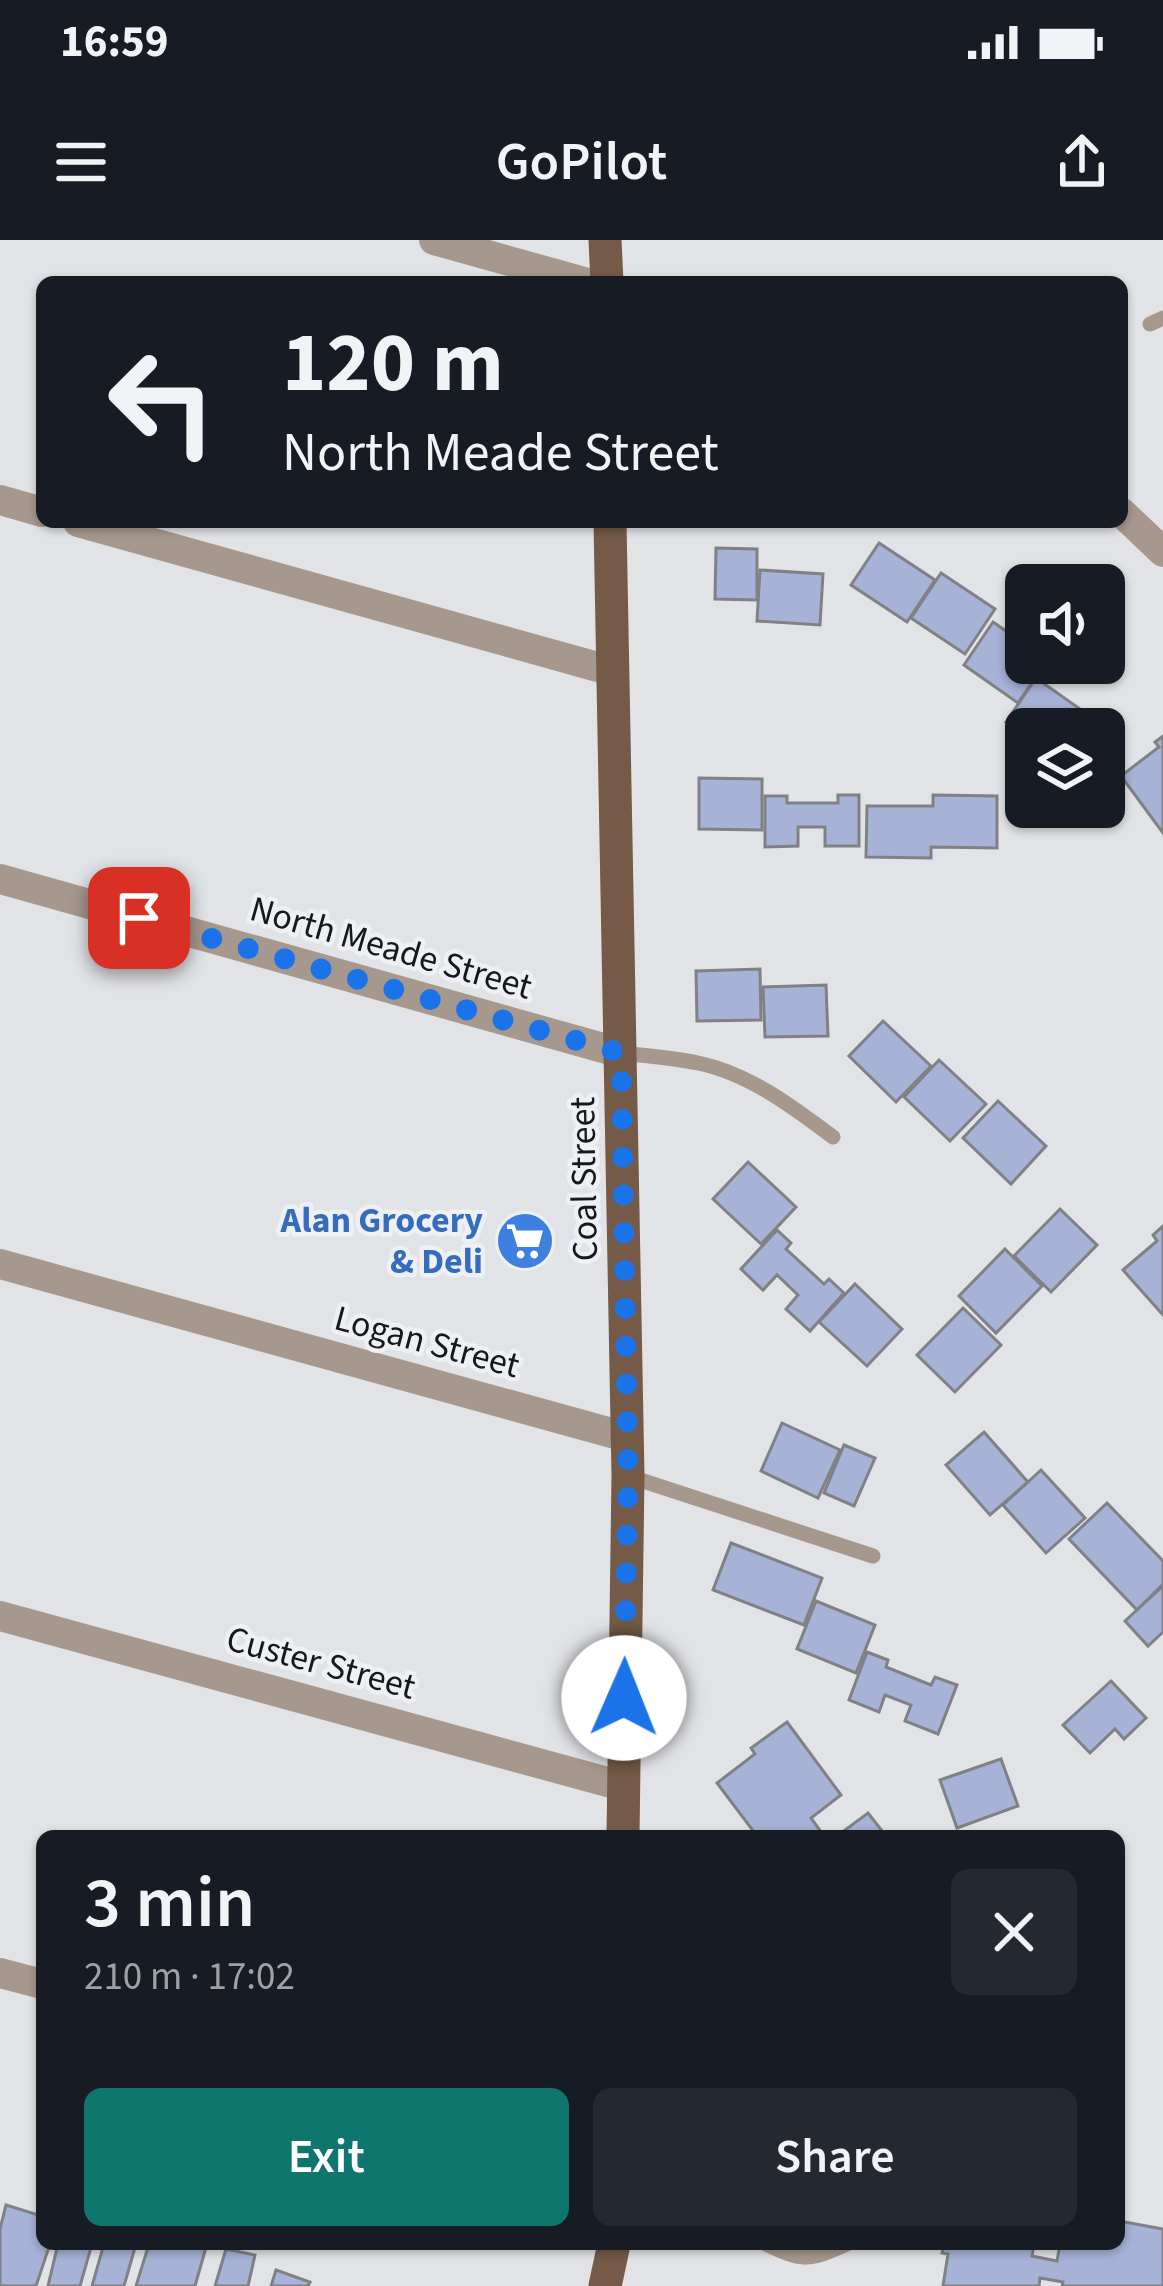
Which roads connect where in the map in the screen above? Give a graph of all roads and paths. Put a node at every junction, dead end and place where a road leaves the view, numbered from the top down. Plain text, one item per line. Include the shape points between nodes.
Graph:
1 (434, 240) edge
2 (605, 240) edge
3 (563, 276) edge
4 (607, 276) edge
5 (0, 500) edge
6 (36, 510) edge
7 (1128, 519) edge
8 (100, 528) edge
9 (610, 528) edge
10 (1163, 552) edge
11 (612, 671) junction
12 (0, 879) edge
13 (621, 1053) junction
14 (832, 1137) dead end
15 (0, 1264) edge
16 (626, 1437) junction
17 (628, 1476) junction
18 (873, 1556) dead end
19 (0, 1616) edge
20 (622, 1786) junction
21 (623, 1830) edge
22 (0, 1973) edge
23 (36, 1982) edge
24 (613, 2250) edge
25 (778, 2250) edge
26 (833, 2250) edge
27 (605, 2286) edge

1 - 3 street
2 - 4 main road
5 - 6 street
7 - 10 street
8 - 11 street
9 - 11 main road, Coal Street
11 - 13 main road, Coal Street
12 - 13 street, North Meade Street
13 - 14 lane via 702,1064 754,1085
13 - 16 main road, Coal Street
15 - 16 street, Logan Street
16 - 17 main road, Coal Street
17 - 18 lane
17 - 20 main road, Coal Street
19 - 20 street, Custer Street
20 - 21 main road, Coal Street
22 - 23 street
24 - 27 main road
25 - 26 lane via 795,2258

